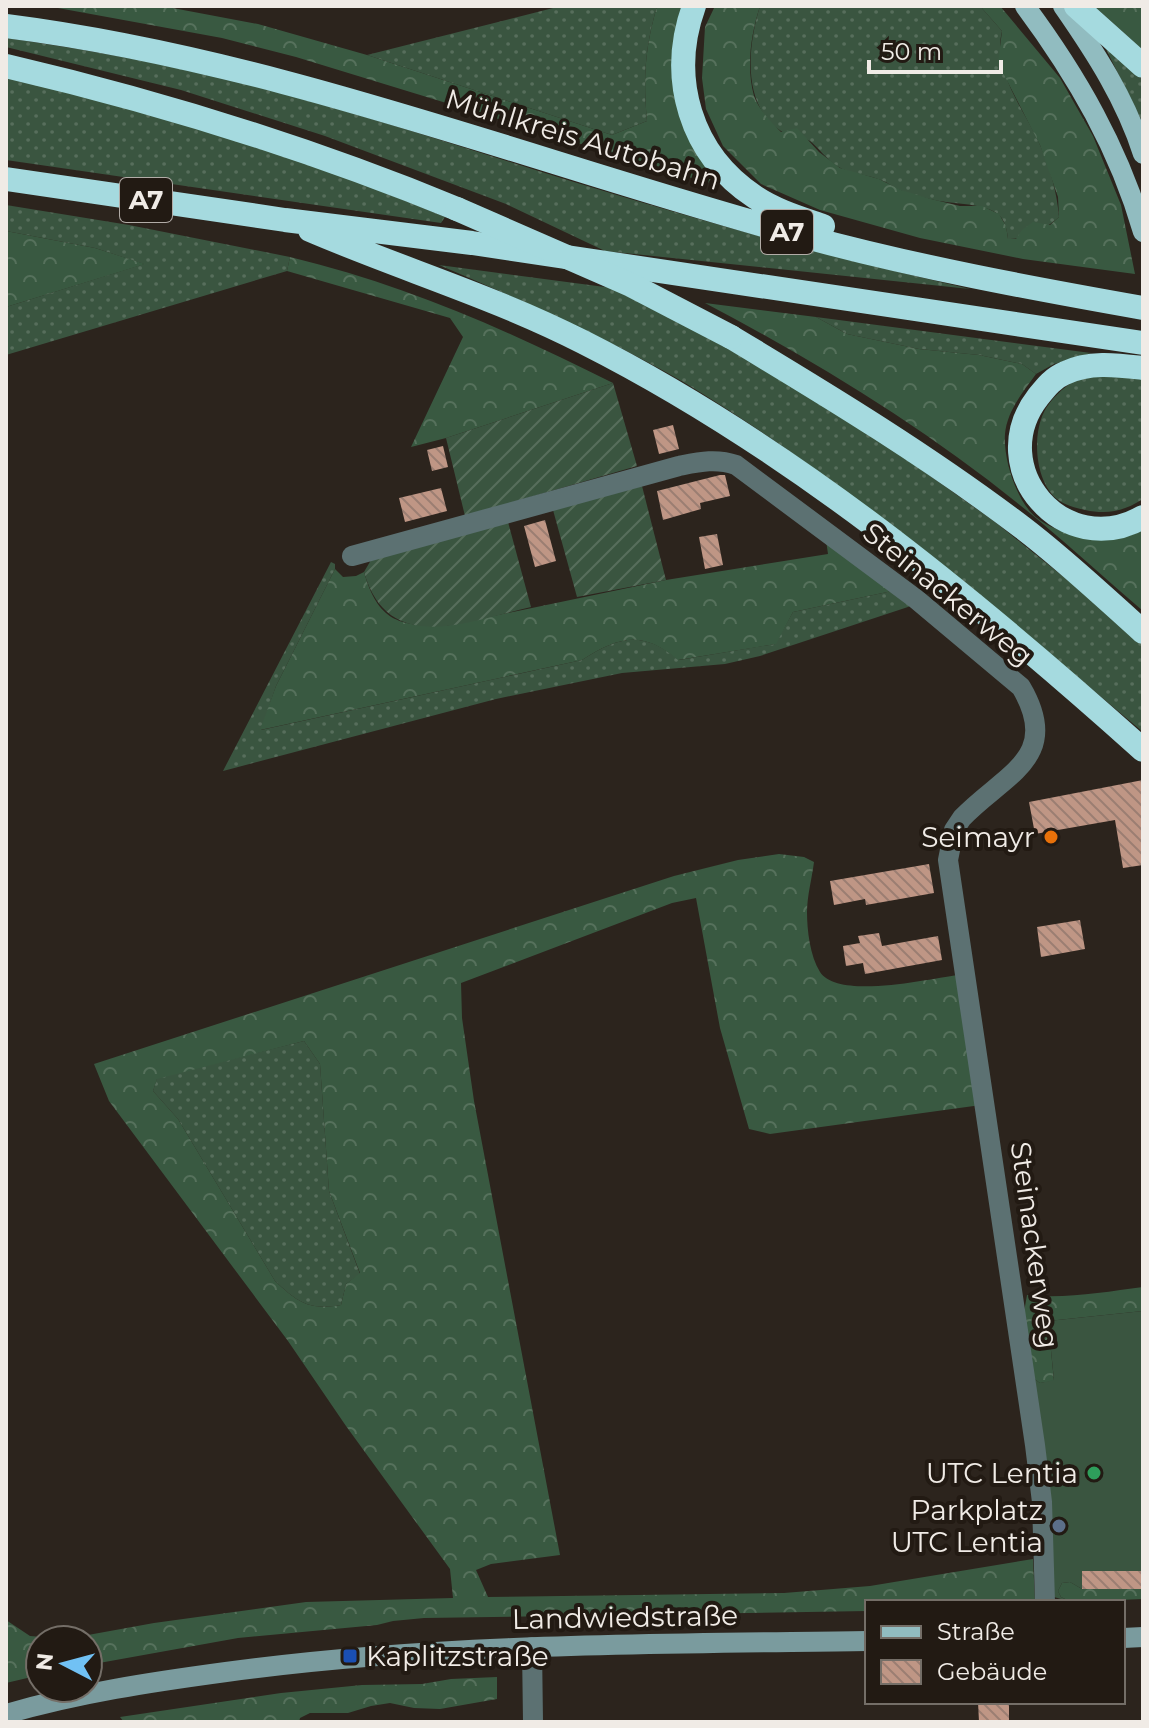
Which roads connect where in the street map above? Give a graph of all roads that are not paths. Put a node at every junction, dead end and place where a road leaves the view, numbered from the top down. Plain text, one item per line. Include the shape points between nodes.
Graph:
1 (694, 6) edge
2 (1025, 6) edge
3 (1063, 6) edge
4 (1076, 6) edge
5 (6, 26) edge
6 (6, 66) edge
7 (1143, 66) edge
8 (1143, 154) edge
9 (6, 179) edge
10 (285, 220) junction
11 (1143, 232) edge
12 (1143, 292) edge
13 (1143, 308) edge
14 (1143, 343) edge
15 (1143, 368) edge
16 (1143, 517) edge
17 (352, 556) dead end
18 (1143, 632) edge
19 (1143, 750) edge
20 (1045, 1600) edge
21 (865, 1641) edge
22 (532, 1647) junction
23 (6, 1714) edge
24 (533, 1722) edge

1 - 12 highway via 682,57 688,110 714,161 755,197 843,231
2 - 11 main road via 1106,133
3 - 8 main road via 1117,93
4 - 7 highway
5 - 13 highway, Mühlkreis Autobahn / A7 via 226,67 832,244 972,277
6 - 18 highway, bridge via 225,125 381,178 631,285 731,337 845,407 1011,520
9 - 10 highway, A7
10 - 14 highway, A7
10 - 19 highway via 500,303 621,362 715,417 893,543
15 - 16 highway via 1091,366 1067,371 1032,405 1020,438 1024,473 1053,514 1102,529
17 - 20 street, Steinackerweg via 679,466 724,461 916,599 1021,687 1036,724 1029,757 962,818 948,860 1035,1445
21 - 22 main road, Landwiedstraße
22 - 23 main road, Landwiedstraße via 350,1656 268,1666 135,1686
22 - 24 street

